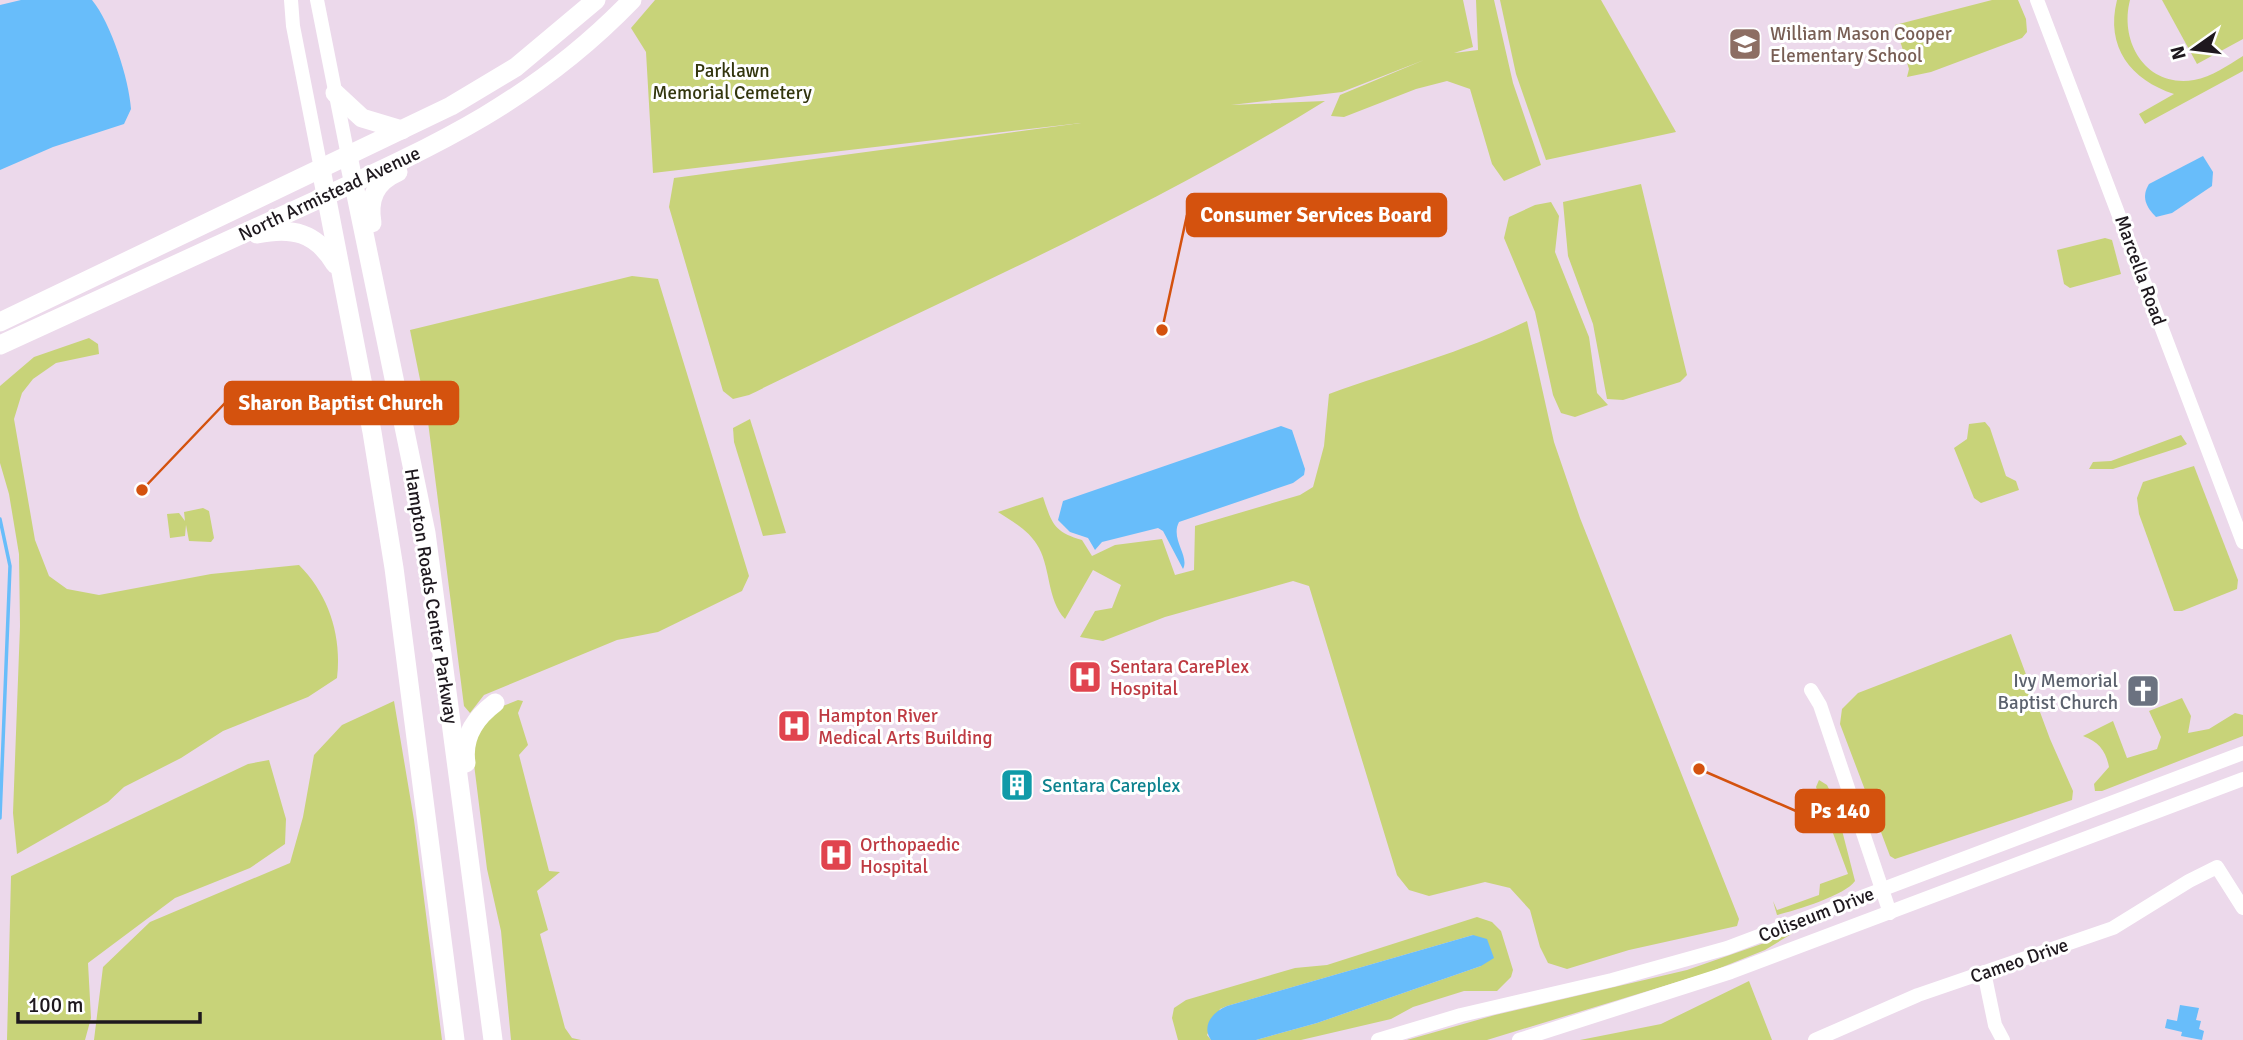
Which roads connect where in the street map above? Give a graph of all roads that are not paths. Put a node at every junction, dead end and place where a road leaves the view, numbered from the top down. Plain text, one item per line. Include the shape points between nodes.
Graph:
1 (291, 0) edge
2 (317, 0) edge
3 (596, 0) edge
4 (632, 0) edge
5 (2037, 0) edge
6 (335, 93) junction
7 (402, 130) junction
8 (430, 147) junction
9 (348, 156) junction
10 (321, 169) junction
11 (354, 182) junction
12 (325, 196) junction
13 (230, 239) junction
14 (342, 277) junction
15 (0, 322) edge
16 (0, 345) edge
17 (398, 390) junction
18 (2243, 542) edge
19 (1811, 690) dead end
20 (495, 703) dead end
21 (2243, 752) edge
22 (2243, 779) edge
23 (1883, 889) junction
24 (2243, 908) edge
25 (1891, 913) junction
26 (483, 959) junction
27 (1984, 972) junction
28 (455, 1040) edge
29 (493, 1040) edge
30 (1378, 1040) edge
31 (1519, 1040) edge
32 (1815, 1040) edge
33 (2003, 1040) edge

1 - 10 street
2 - 6 street
3 - 7 main road, North Armistead Avenue via 499,79
4 - 8 main road, North Armistead Avenue via 541,82
5 - 18 street, Marcella Road
6 - 7 main road via 362,118
6 - 9 street
7 - 9 main road, North Armistead Avenue
8 - 11 main road, North Armistead Avenue
8 - 17 main road via 382,179 371,205 393,319
9 - 10 main road, North Armistead Avenue
9 - 11 main road, Hampton Roads Center Parkway
10 - 12 main road, Hampton Roads Center Parkway
10 - 15 main road, North Armistead Avenue
11 - 12 main road, North Armistead Avenue
11 - 17 main road, Hampton Roads Center Parkway
12 - 13 main road, North Armistead Avenue
12 - 14 main road, Hampton Roads Center Parkway
13 - 14 main road via 286,230 304,234 328,252
13 - 16 main road, North Armistead Avenue
14 - 28 main road, Hampton Roads Center Parkway via 392,555
17 - 26 main road, Hampton Roads Center Parkway via 426,533
19 - 23 street
20 - 26 main road via 474,723 465,756 485,904
21 - 23 street, Coliseum Drive
22 - 25 street, Coliseum Drive
23 - 25 street
23 - 30 street, Coliseum Drive via 1727,948
24 - 27 street, Cameo Drive via 2217,867 2113,929
25 - 31 street, Coliseum Drive via 1731,972
26 - 29 main road, Hampton Roads Center Parkway
27 - 32 street, Cameo Drive
27 - 33 street via 1995,1025

